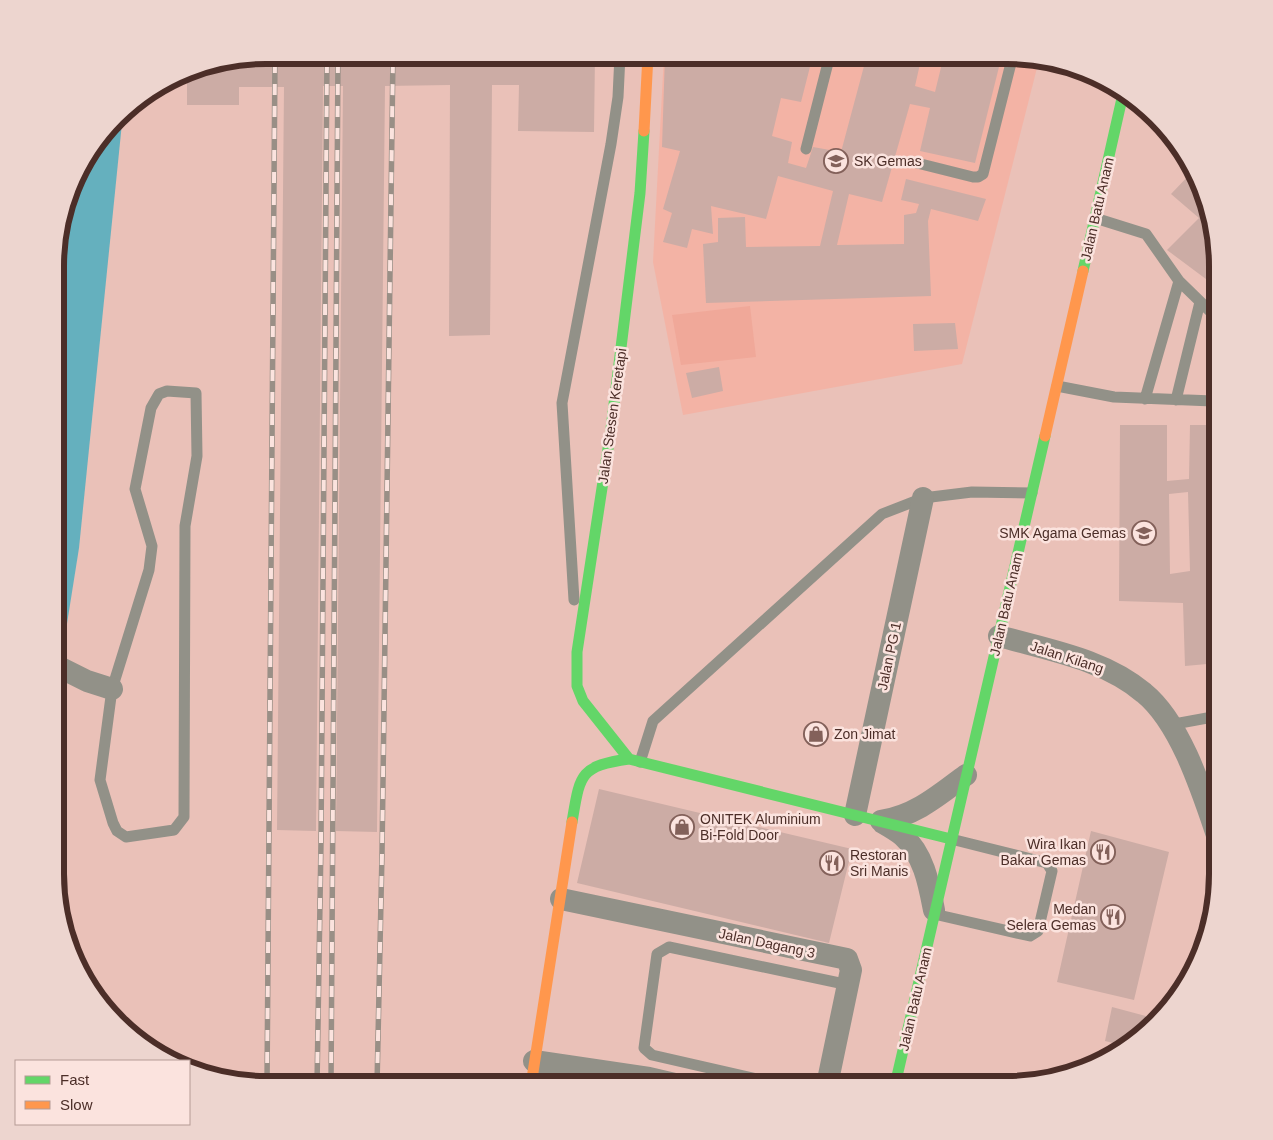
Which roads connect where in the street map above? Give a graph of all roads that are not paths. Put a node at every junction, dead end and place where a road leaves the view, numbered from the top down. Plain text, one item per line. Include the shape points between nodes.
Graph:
1 (620, 64) edge
2 (647, 64) edge
3 (828, 64) edge
4 (1011, 64) edge
5 (1122, 100) edge
6 (806, 149) dead end
7 (917, 163) dead end
8 (1095, 218) junction
9 (1179, 281) junction
10 (1200, 302) junction
11 (1209, 310) edge
12 (1057, 386) junction
13 (1145, 399) junction
14 (1176, 400) junction
15 (1209, 401) edge
16 (1032, 493) junction
17 (923, 498) junction
18 (999, 636) junction
19 (577, 652) junction
20 (64, 669) edge
21 (112, 690) junction
22 (1209, 717) edge
23 (1169, 724) junction
24 (634, 761) junction
25 (966, 775) junction
26 (1207, 777) edge
27 (855, 815) junction
28 (881, 821) junction
29 (951, 839) junction
30 (561, 899) junction
31 (934, 914) junction
32 (849, 985) junction
33 (534, 1061) junction
34 (532, 1076) edge
35 (620, 1076) edge
36 (744, 1076) edge
37 (829, 1076) edge
38 (897, 1076) edge

1 - 19 lane via 611,144 562,403
2 - 19 main road, Jalan Stesen Keretapi via 640,193 611,429
3 - 6 lane
4 - 7 lane via 983,174 973,177
5 - 8 main road, Jalan Batu Anam
8 - 9 lane via 1146,234
8 - 12 main road, Jalan Batu Anam
9 - 10 lane
9 - 13 lane
10 - 11 lane
10 - 14 lane
12 - 13 lane via 1114,398
12 - 16 main road, Jalan Batu Anam
13 - 14 lane
14 - 15 lane
16 - 17 lane via 972,492
16 - 18 main road, Jalan Batu Anam
17 - 24 lane via 882,514 653,721
17 - 27 street, Jalan PG 1
18 - 23 street, Jalan Kilang via 1107,670 1144,693
18 - 25 main road, Jalan Batu Anam
19 - 24 main road, Jalan Stesen Keretapi via 577,686 582,701
20 - 21 street
21 - 21 lane via 149,570 152,546 135,489 151,408 159,394 167,391 196,393 197,456 185,526 184,818 174,830 126,837 117,832 113,823 100,780
22 - 23 lane
23 - 26 street, Jalan Kilang
24 - 27 main road
24 - 30 main road via 606,762 592,767 578,785
25 - 28 street via 921,808 898,819
25 - 29 main road, Jalan Batu Anam
27 - 28 main road
28 - 29 main road
28 - 31 street via 904,837 922,862
29 - 31 main road, Jalan Batu Anam
29 - 31 lane via 1047,863 1052,870 1040,923 1038,931 1030,936
30 - 32 street, Jalan Dagang 3 via 847,959 851,970
30 - 33 main road
31 - 38 main road, Jalan Batu Anam
32 - 36 lane via 669,947 657,954 644,1048 652,1055
32 - 37 street, Jalan Dagang 3
33 - 34 main road
33 - 35 street

